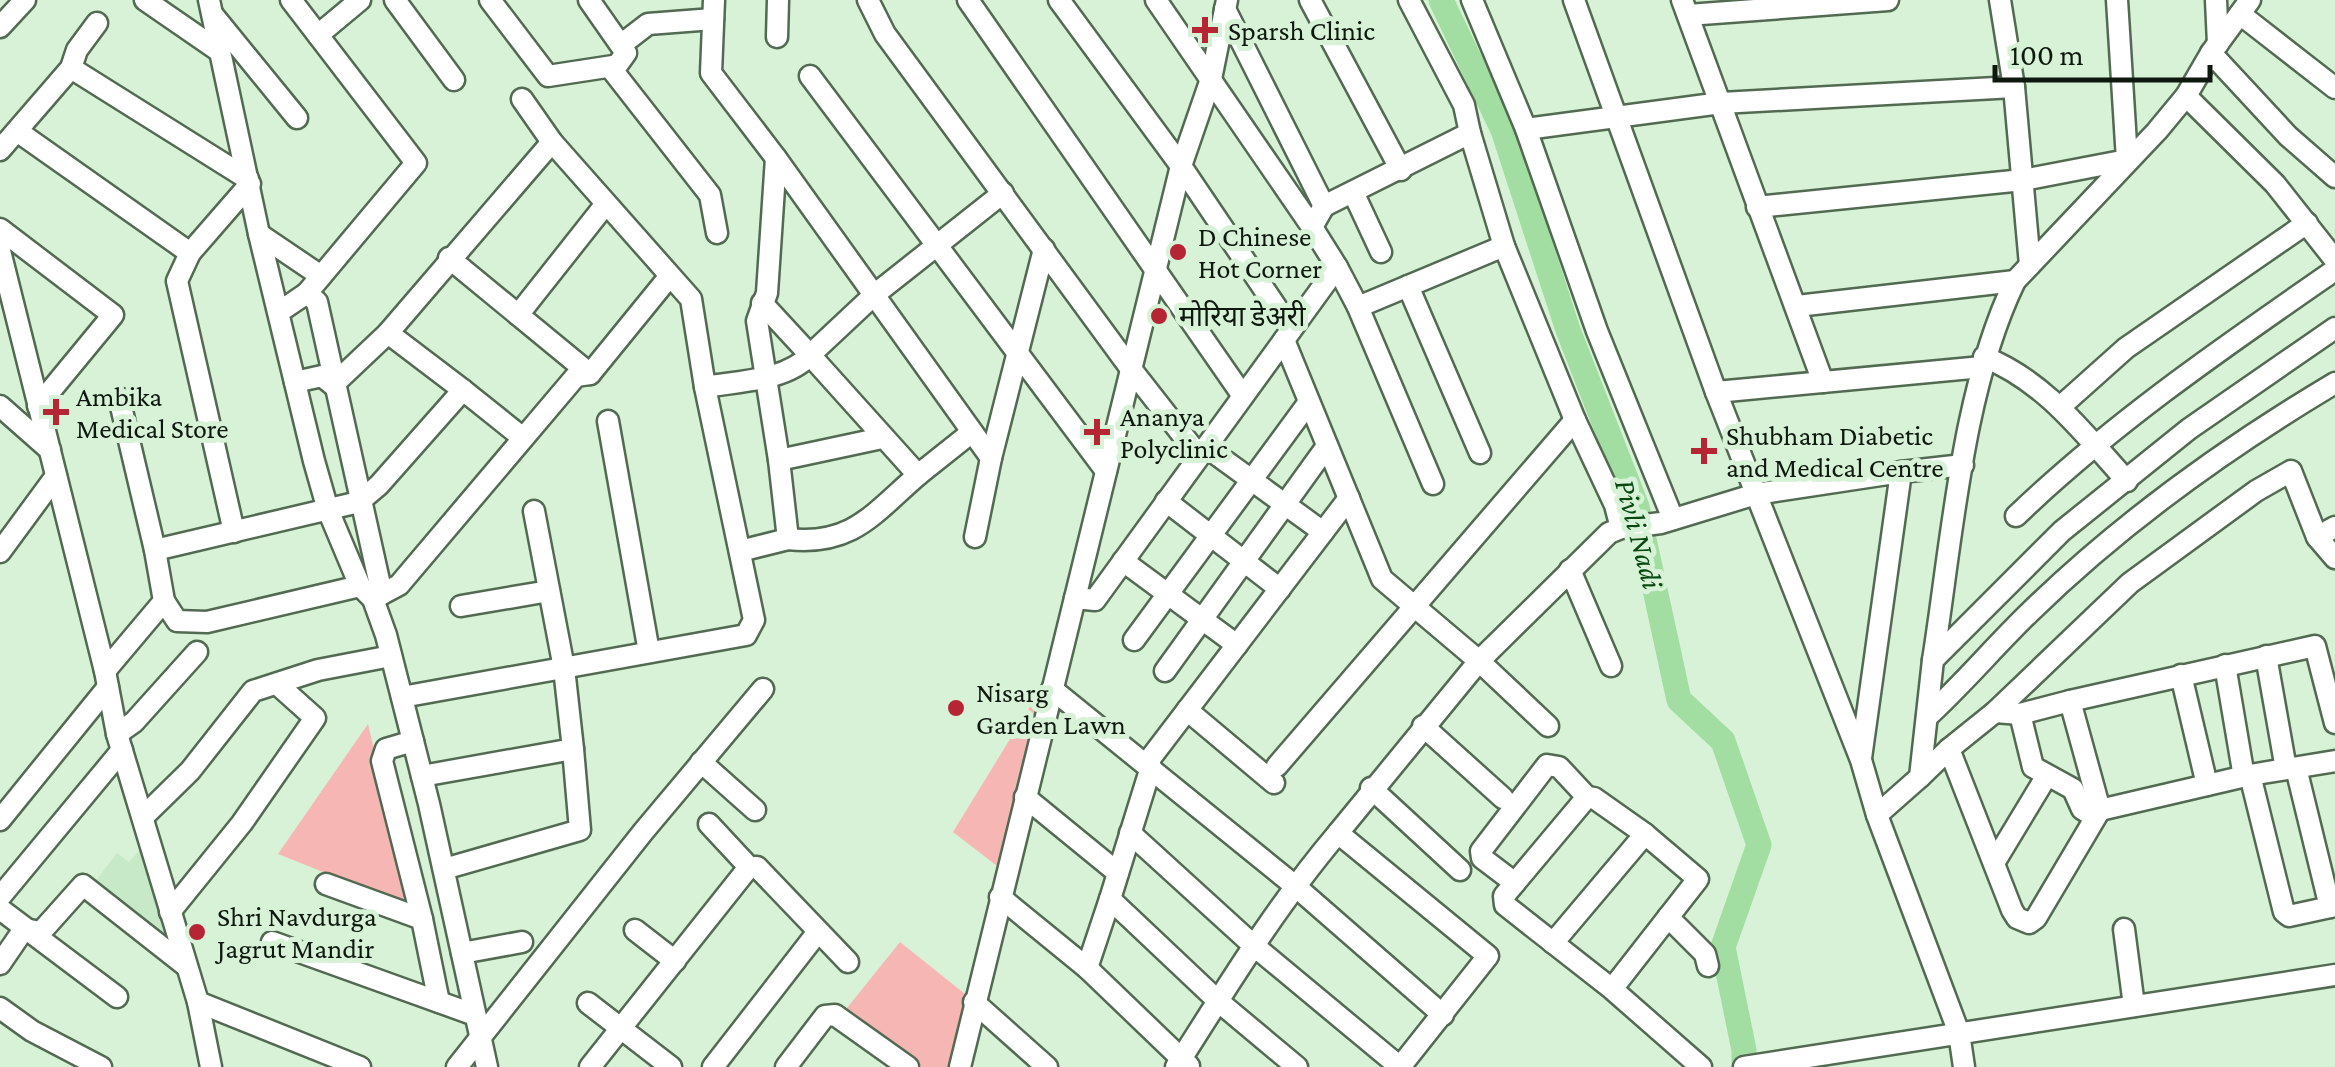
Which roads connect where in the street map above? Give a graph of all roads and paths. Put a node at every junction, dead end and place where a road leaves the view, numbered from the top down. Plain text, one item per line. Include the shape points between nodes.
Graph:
1 (26, 0) edge
2 (145, 0) edge
3 (291, 0) edge
4 (360, 0) edge
5 (395, 0) edge
6 (490, 0) edge
7 (589, 0) edge
8 (778, 0) edge
9 (968, 0) edge
10 (1059, 0) edge
11 (1156, 0) edge
12 (1310, 0) edge
13 (1408, 0) edge
14 (1472, 0) edge
15 (1574, 0) edge
16 (1888, 0) edge
17 (2000, 0) edge
18 (2117, 0) edge
19 (2216, 0) edge
20 (1226, 4) edge
21 (210, 7) edge
22 (2245, 7) edge
23 (1685, 8) edge
24 (714, 9) edge
25 (874, 12) edge
26 (97, 24) dead end
27 (0, 27) edge
28 (318, 35) junction
29 (777, 38) dead end
30 (622, 44) junction
31 (2214, 48) junction
32 (219, 51) junction
33 (613, 66) junction
34 (72, 68) junction
35 (810, 76) dead end
36 (1211, 79) junction
37 (454, 80) dead end
38 (2014, 87) junction
39 (2335, 88) edge
40 (2186, 96) junction
41 (522, 99) dead end
42 (1721, 103) junction
43 (1618, 117) junction
44 (297, 118) dead end
45 (1526, 128) junction
46 (17, 131) junction
47 (1470, 133) junction
48 (552, 142) junction
49 (0, 150) edge
50 (776, 158) junction
51 (2127, 160) junction
52 (1181, 166) junction
53 (1401, 170) junction
54 (2335, 177) edge
55 (2024, 180) junction
56 (248, 182) junction
57 (1353, 192) junction
58 (1003, 193) junction
59 (605, 205) junction
60 (1324, 206) junction
61 (1756, 208) junction
62 (2307, 223) junction
63 (1312, 227) junction
64 (0, 229) edge
65 (716, 233) dead end
66 (259, 234) junction
67 (936, 245) junction
68 (1504, 246) junction
69 (1044, 249) junction
70 (0, 251) edge
71 (1382, 252) dead end
72 (190, 253) junction
73 (449, 258) junction
74 (2335, 260) edge
75 (1336, 267) junction
76 (1156, 268) junction
77 (2335, 270) edge
78 (2023, 273) junction
79 (314, 284) junction
80 (679, 285) junction
81 (1408, 286) junction
82 (874, 295) junction
83 (762, 304) junction
84 (1798, 306) junction
85 (1358, 307) junction
86 (279, 312) junction
87 (518, 315) junction
88 (2335, 328) edge
89 (388, 333) junction
90 (1288, 335) junction
91 (810, 354) junction
92 (1018, 355) junction
93 (1983, 362) junction
94 (1131, 369) junction
95 (590, 374) junction
96 (764, 377) junction
97 (296, 382) junction
98 (1823, 382) junction
99 (2335, 383) edge
100 (333, 384) junction
101 (705, 387) junction
102 (463, 390) junction
103 (1716, 392) junction
104 (1243, 396) junction
105 (118, 398) dead end
106 (1309, 402) junction
107 (0, 406) edge
108 (38, 406) junction
109 (2060, 407) junction
110 (1575, 420) junction
111 (608, 421) dead end
112 (972, 432) junction
113 (523, 438) junction
114 (882, 438) junction
115 (1327, 446) junction
116 (2094, 446) junction
117 (50, 450) junction
118 (1203, 452) junction
119 (1480, 453) dead end
120 (991, 458) junction
121 (779, 460) junction
122 (1963, 465) junction
123 (1106, 471) junction
124 (1901, 472) junction
125 (918, 475) junction
126 (56, 476) junction
127 (1253, 481) junction
128 (2127, 481) junction
129 (1433, 484) dead end
130 (1756, 494) junction
131 (1349, 498) junction
132 (1166, 501) junction
133 (359, 502) junction
134 (1286, 505) junction
135 (328, 510) junction
136 (534, 511) dead end
137 (2016, 516) dead end
138 (1667, 521) junction
139 (1628, 528) junction
140 (234, 532) junction
141 (1323, 532) junction
142 (2326, 532) edge
143 (1212, 536) junction
144 (975, 537) dead end
145 (4, 538) edge
146 (788, 539) junction
147 (154, 550) junction
148 (740, 551) junction
149 (2335, 558) edge
150 (1123, 561) junction
151 (1244, 561) junction
152 (1570, 570) junction
153 (1280, 589) junction
154 (550, 591) junction
155 (372, 593) junction
156 (1170, 595) junction
157 (1074, 598) junction
158 (164, 601) junction
159 (1414, 605) junction
160 (461, 606) dead end
161 (1202, 619) junction
162 (1134, 640) dead end
163 (1237, 644) junction
164 (197, 652) dead end
165 (649, 652) junction
166 (391, 656) junction
167 (2266, 656) junction
168 (1933, 660) junction
169 (1479, 661) junction
170 (2225, 665) junction
171 (1610, 666) dead end
172 (564, 668) junction
173 (1164, 671) dead end
174 (2180, 675) junction
175 (107, 679) junction
176 (277, 684) junction
177 (763, 689) dead end
178 (1052, 689) junction
179 (402, 697) junction
180 (2070, 702) junction
181 (1187, 710) junction
182 (1995, 712) junction
183 (2020, 714) junction
184 (1926, 716) junction
185 (2335, 724) edge
186 (1423, 726) junction
187 (1548, 726) dead end
188 (413, 741) junction
189 (119, 742) junction
190 (1949, 748) junction
191 (574, 749) junction
192 (1861, 760) junction
193 (1151, 761) junction
194 (2335, 761) edge
195 (701, 762) junction
196 (2291, 768) junction
197 (422, 776) junction
198 (2247, 776) junction
199 (1920, 777) junction
200 (2046, 777) junction
201 (2207, 785) junction
202 (1371, 788) junction
203 (1587, 797) junction
204 (1025, 798) junction
205 (1503, 798) dead end
206 (755, 810) dead end
207 (2097, 814) junction
208 (1877, 815) junction
209 (143, 817) junction
210 (0, 820) edge
211 (710, 824) dead end
212 (1240, 827) dead end
213 (1130, 833) junction
214 (1338, 833) junction
215 (1645, 834) junction
216 (1994, 863) junction
217 (750, 868) junction
218 (444, 869) junction
219 (1460, 870) dead end
220 (1118, 873) junction
221 (1515, 883) junction
222 (326, 884) dead end
223 (1294, 884) junction
224 (1000, 897) junction
225 (0, 898) edge
226 (1110, 899) junction
227 (2332, 907) edge
228 (0, 910) edge
229 (170, 912) junction
230 (1668, 917) junction
231 (422, 919) junction
232 (2124, 928) dead end
233 (24, 930) junction
234 (636, 930) dead end
235 (817, 933) junction
236 (272, 942) dead end
237 (522, 942) dead end
238 (1552, 943) junction
239 (1254, 945) junction
240 (462, 952) junction
241 (675, 961) junction
242 (848, 962) dead end
243 (0, 964) edge
244 (186, 966) junction
245 (1708, 966) dead end
246 (1087, 968) junction
247 (2335, 975) edge
248 (1612, 989) junction
249 (117, 996) dead end
250 (1218, 1001) junction
251 (198, 1002) junction
252 (439, 1002) junction
253 (974, 1002) junction
254 (588, 1003) dead end
255 (2134, 1006) junction
256 (0, 1008) edge
257 (475, 1015) junction
258 (1443, 1015) junction
259 (620, 1028) junction
260 (1959, 1033) junction
261 (478, 1042) junction
262 (1182, 1064) edge
263 (788, 1066) edge
264 (1752, 1066) edge
265 (101, 1067) edge
266 (211, 1067) edge
267 (360, 1067) edge
268 (457, 1067) edge
269 (487, 1067) edge
270 (590, 1067) edge
271 (671, 1067) edge
272 (713, 1067) edge
273 (908, 1067) edge
274 (960, 1067) edge
275 (1046, 1067) edge
276 (1297, 1067) edge
277 (1701, 1067) edge
278 (1964, 1067) edge

1 - 27 street
2 - 32 street
3 - 28 street
4 - 28 street
5 - 37 street
6 - 33 street via 548,76
7 - 30 street
8 - 29 street
9 - 76 street
10 - 52 street
11 - 36 street
12 - 53 street
13 - 47 street via 1464,106
14 - 45 street
15 - 43 street
16 - 23 street
17 - 38 street
18 - 51 street
19 - 31 street
20 - 36 street
20 - 60 street
21 - 32 street
21 - 44 street
22 - 31 street
22 - 39 street
23 - 42 street
24 - 30 street via 648,24
24 - 50 street via 711,73
25 - 58 street
26 - 34 street
28 - 79 street via 416,163
30 - 33 street via 626,53
31 - 40 street
31 - 54 street via 2288,136
32 - 56 street
33 - 65 street via 710,194
34 - 46 street
34 - 56 street
35 - 67 street
36 - 52 street
36 - 63 street
38 - 42 street
38 - 55 street
40 - 51 street
40 - 62 street
41 - 48 street
42 - 43 street
42 - 61 street
43 - 45 street
43 - 103 street
45 - 138 street
46 - 49 street
46 - 72 street
47 - 53 street
47 - 68 street
48 - 59 street
48 - 73 street
50 - 82 street
50 - 83 street
51 - 55 street
51 - 78 street
52 - 76 street
52 - 90 street
53 - 57 street
55 - 61 street
55 - 78 street
56 - 66 street
56 - 72 street
57 - 60 street
57 - 71 street
58 - 67 street
58 - 69 street
59 - 80 street
59 - 87 street
60 - 63 street
61 - 84 street
62 - 74 street
62 - 109 street via 2126,348
63 - 75 street
64 - 108 street via 113,315
66 - 79 street
66 - 86 street
67 - 82 street
67 - 92 street
68 - 81 street
68 - 110 street
69 - 92 street
69 - 94 street
70 - 108 street
72 - 140 street via 177,281
73 - 87 street
73 - 89 street
75 - 85 street
75 - 90 street
76 - 94 street
76 - 104 street
77 - 116 street
78 - 84 street
78 - 93 street
79 - 86 street
79 - 100 street
80 - 95 street
80 - 101 street
81 - 85 street
81 - 119 street
82 - 91 street
82 - 112 street
83 - 91 street
83 - 96 street via 757,321
84 - 98 street
85 - 129 street
86 - 97 street
87 - 95 street
88 - 128 street via 2188,429
89 - 100 street
89 - 102 street
90 - 104 street
90 - 106 street
91 - 96 street via 797,367
91 - 114 street
92 - 120 street
92 - 123 street
93 - 98 street
93 - 109 street via 2027,378
93 - 122 street
94 - 118 street
94 - 123 street
95 - 113 street via 576,376
96 - 101 street
96 - 121 street
97 - 100 street via 322,376
97 - 135 street
98 - 103 street
99 - 184 street via 2124,528
100 - 133 street
101 - 148 street
102 - 113 street
102 - 133 street
103 - 130 street
104 - 118 street
105 - 147 street
106 - 115 street
106 - 127 street
107 - 117 street
108 - 117 street
109 - 116 street
110 - 139 street
110 - 159 street
111 - 165 street
112 - 120 street
112 - 125 street
113 - 155 street via 399,585
114 - 121 street
114 - 125 street
115 - 131 street
115 - 134 street
116 - 128 street
116 - 137 street
117 - 126 street
118 - 127 street
118 - 132 street
120 - 144 street
121 - 146 street
122 - 124 street
122 - 168 street
123 - 157 street
124 - 130 street
124 - 192 street
125 - 146 street via 843,535
126 - 145 street
126 - 175 street
127 - 134 street
127 - 143 street
128 - 168 street via 2062,531
130 - 138 street
130 - 192 street
131 - 141 street
131 - 159 street via 1382,580
132 - 143 street
132 - 150 street
133 - 135 street
133 - 155 street
134 - 141 street
134 - 151 street
135 - 140 street
135 - 155 street
136 - 154 street
138 - 139 street
139 - 152 street via 1609,533
140 - 147 street
141 - 153 street
142 - 149 street
142 - 182 street via 2291,471 2130,583
143 - 151 street
143 - 156 street
146 - 148 street
147 - 158 street
148 - 165 street via 754,620 746,635
150 - 156 street
150 - 157 street via 1095,600
151 - 153 street
151 - 161 street
152 - 169 street
152 - 171 street
153 - 163 street
154 - 160 street
154 - 172 street
155 - 158 street via 207,622 178,622
155 - 166 street
156 - 161 street
156 - 162 street
157 - 178 street
158 - 175 street
159 - 169 street
159 - 181 street via 1275,774
161 - 163 street
161 - 173 street
163 - 181 street
164 - 189 street
165 - 172 street
166 - 176 street
166 - 179 street
167 - 170 street
167 - 185 street via 2315,646
167 - 196 street
168 - 184 street
169 - 186 street
169 - 187 street
170 - 174 street
170 - 198 street
172 - 179 street
172 - 191 street
174 - 180 street
174 - 201 street
175 - 189 street
175 - 210 street
176 - 209 street via 253,692
176 - 229 street via 315,718
177 - 195 street
178 - 193 street
178 - 204 street
179 - 188 street
180 - 183 street
180 - 207 street
181 - 193 street
182 - 183 street
182 - 190 street
183 - 200 street via 2032,768
184 - 199 street
186 - 202 street
186 - 205 street
188 - 197 street
188 - 231 street via 386,749 382,761
189 - 209 street
189 - 225 street
190 - 199 street
190 - 216 street
191 - 197 street
191 - 218 street via 580,830
192 - 208 street
193 - 212 street
193 - 213 street
193 - 223 street
194 - 196 street
195 - 206 street
195 - 261 street
196 - 198 street
196 - 227 street
197 - 218 street
198 - 201 street
198 - 227 street via 2284,912
199 - 208 street
200 - 207 street via 2074,789 2082,808
200 - 216 street
201 - 207 street
202 - 214 street
202 - 219 street
203 - 215 street
203 - 221 street
203 - 221 street via 1560,767 1547,765 1481,851
204 - 220 street
204 - 224 street
207 - 216 street via 2029,923 2016,918
208 - 260 street
209 - 229 street
211 - 217 street
213 - 220 street
213 - 239 street
214 - 223 street
214 - 258 street via 1488,956
215 - 230 street via 1698,879
215 - 238 street
217 - 235 street
217 - 241 street
218 - 240 street
220 - 226 street
221 - 238 street via 1505,905
222 - 231 street
223 - 239 street
223 - 258 street
224 - 246 street
224 - 253 street
226 - 246 street
226 - 250 street
228 - 233 street
229 - 244 street
230 - 245 street via 1705,954
230 - 248 street
231 - 252 street
232 - 255 street
233 - 243 street
233 - 244 street via 41,932 83,886
233 - 249 street
234 - 241 street
235 - 242 street
235 - 272 street
236 - 252 street
237 - 240 street
238 - 248 street
239 - 250 street
239 - 258 street via 1400,1067
240 - 257 street
241 - 259 street
244 - 251 street
246 - 262 street
247 - 255 street
248 - 277 street
250 - 262 street
250 - 276 street
251 - 266 street
251 - 267 street
252 - 257 street
253 - 274 street
253 - 275 street
254 - 259 street
255 - 260 street
256 - 265 street
257 - 261 street
259 - 270 street
259 - 271 street
260 - 264 street
260 - 278 street
261 - 268 street
261 - 269 street
263 - 273 street via 824,1016 835,1015

